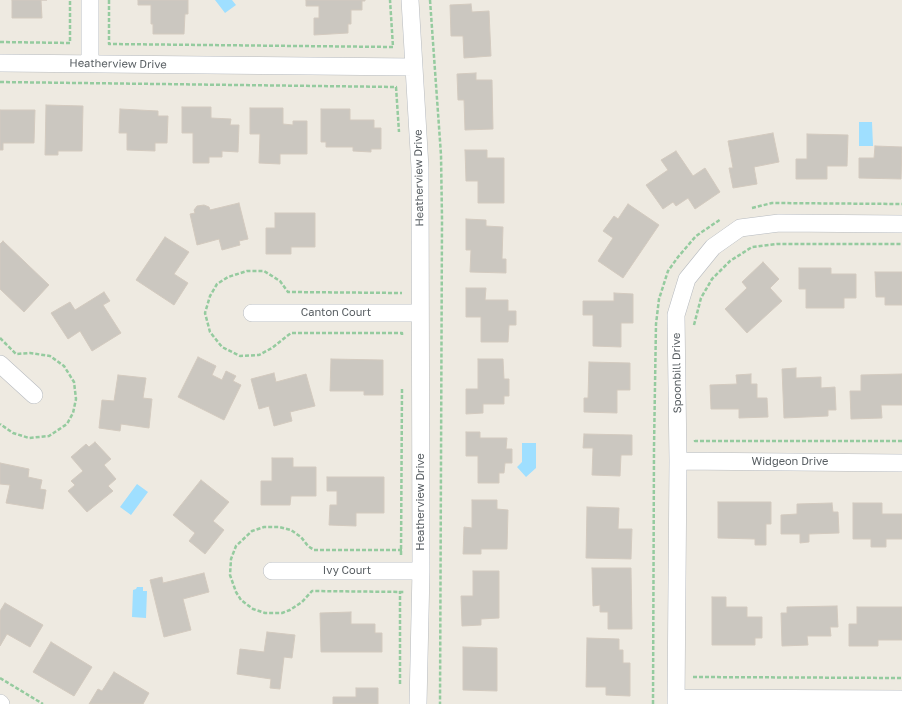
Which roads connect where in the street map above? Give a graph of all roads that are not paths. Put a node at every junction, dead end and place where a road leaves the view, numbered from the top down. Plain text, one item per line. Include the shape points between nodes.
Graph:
1 (90, 0) edge
2 (410, 0) edge
3 (0, 63) edge
4 (90, 64) junction
5 (414, 67) junction
6 (902, 224) edge
7 (252, 313) dead end
8 (420, 313) junction
9 (0, 364) edge
10 (34, 395) dead end
11 (678, 461) junction
12 (902, 463) edge
13 (272, 571) dead end
14 (421, 571) junction
15 (902, 699) edge
16 (676, 701) edge
17 (418, 704) edge

1 - 4 street
2 - 5 street
3 - 4 street, Heatherview Drive
4 - 5 street, Heatherview Drive
5 - 8 street, Heatherview Drive via 420,168
6 - 11 street, Spoonbill Drive via 779,224 740,228 713,248 687,279 676,315
7 - 8 street, Canton Court
8 - 14 street, Heatherview Drive
9 - 10 street
11 - 12 street, Widgeon Drive
11 - 16 street, Spoonbill Drive
13 - 14 street, Ivy Court
14 - 17 street, Heatherview Drive
15 - 16 street

